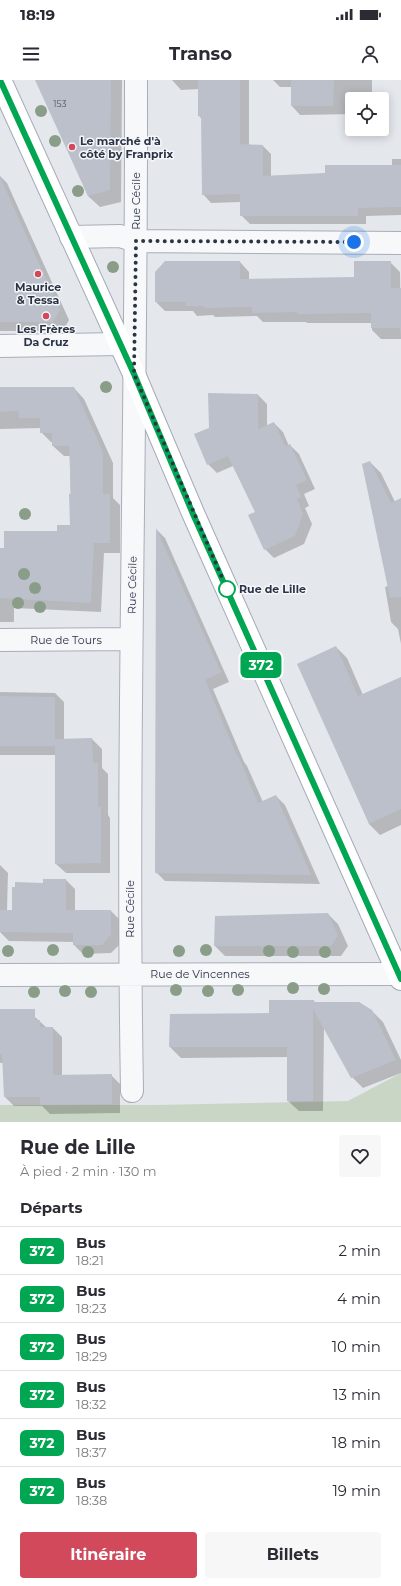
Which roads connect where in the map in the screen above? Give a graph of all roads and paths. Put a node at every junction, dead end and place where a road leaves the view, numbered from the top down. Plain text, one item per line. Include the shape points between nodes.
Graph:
1 (0, 80) edge
2 (136, 80) edge
3 (71, 237) junction
4 (136, 241) junction
5 (401, 243) edge
6 (120, 344) junction
7 (0, 346) edge
8 (134, 374) junction
9 (131, 639) junction
10 (0, 640) edge
11 (130, 974) junction
12 (0, 975) edge
13 (400, 976) edge
14 (132, 1091) dead end

1 - 3 main road
2 - 4 street, Rue Cécile
3 - 4 street via 120,236
3 - 6 main road
4 - 5 street
4 - 8 street, Rue Cécile
6 - 7 street
6 - 8 main road
8 - 9 street, Rue Cécile
8 - 13 main road via 193,514
9 - 10 street, Rue de Tours
9 - 11 street, Rue Cécile
11 - 12 street, Rue de Vincennes
11 - 13 street, Rue de Vincennes
11 - 14 street, Rue Cécile

